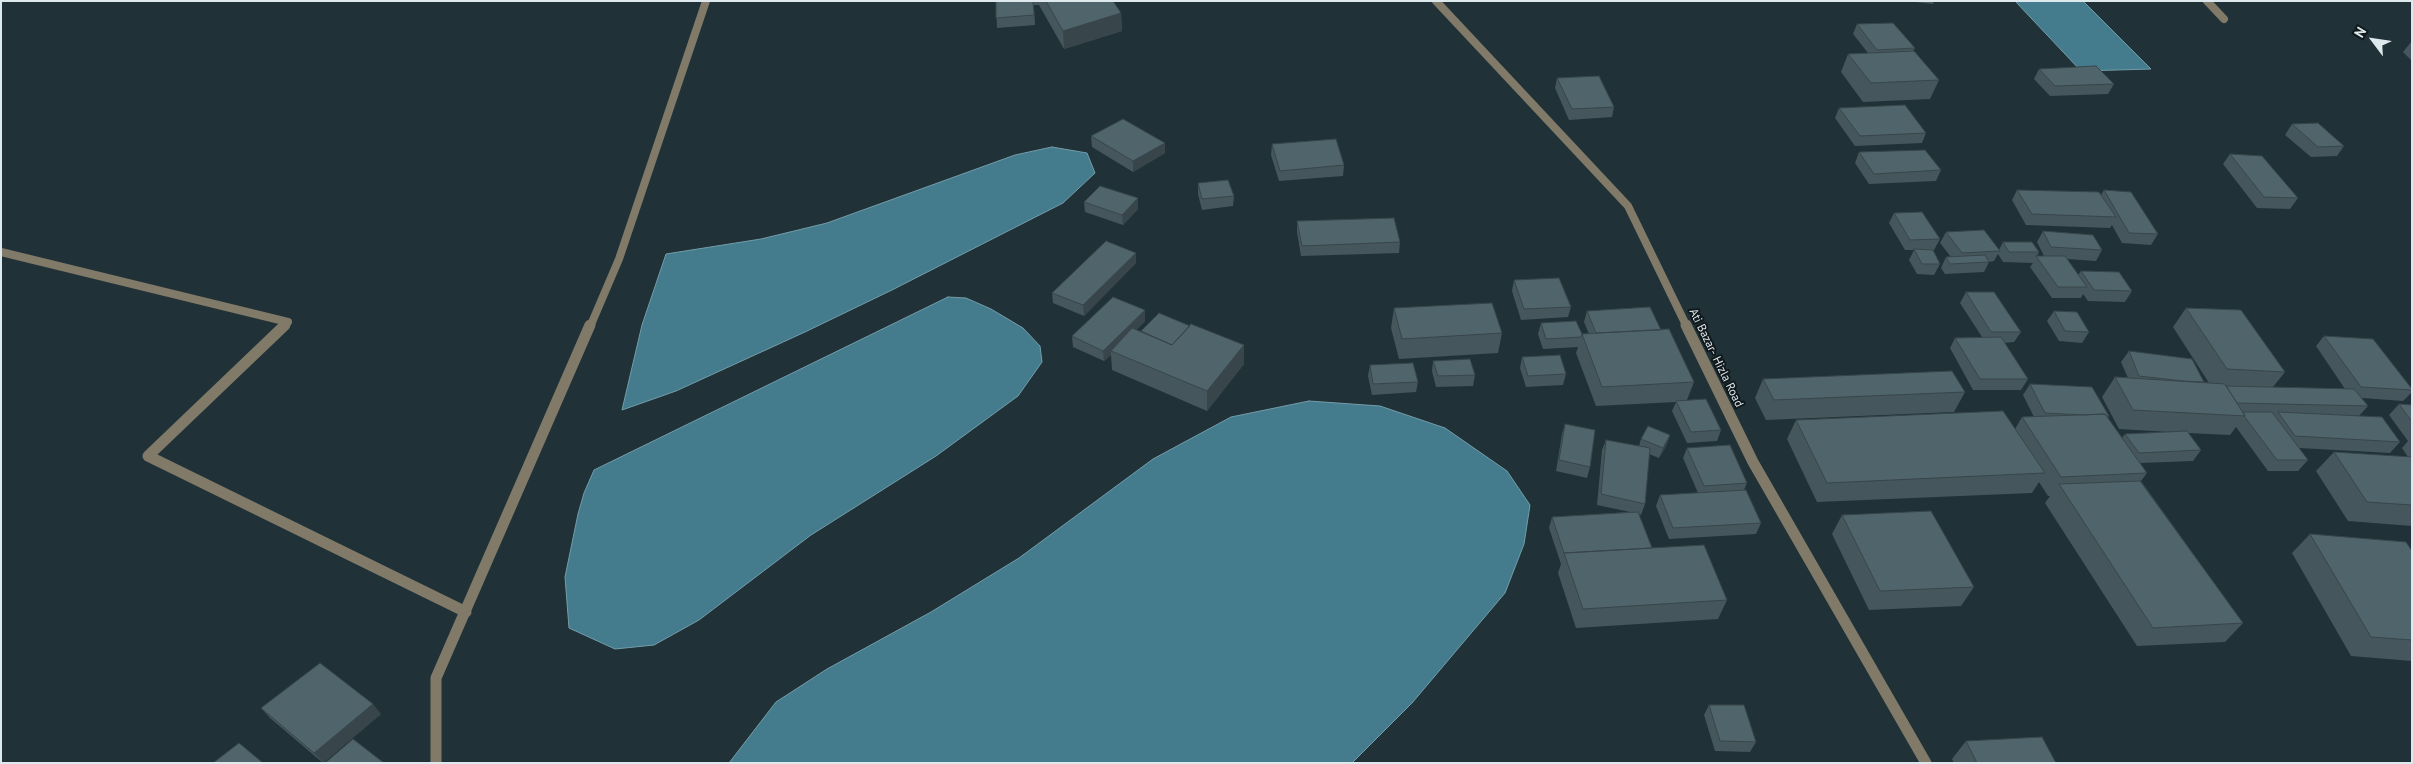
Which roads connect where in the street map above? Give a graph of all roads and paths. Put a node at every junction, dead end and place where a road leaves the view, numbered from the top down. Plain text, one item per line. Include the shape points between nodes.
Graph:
1 (706, 1) edge
2 (1436, 1) edge
3 (2207, 1) edge
4 (2224, 19) dead end
5 (1, 252) edge
6 (466, 612) junction
7 (436, 763) edge
8 (1926, 763) edge

1 - 6 street via 620,259
2 - 8 street, Ati Bazar- Hizla Road via 1628,206 1753,462
3 - 4 street
5 - 6 street via 288,322 148,456
6 - 7 street via 436,678

